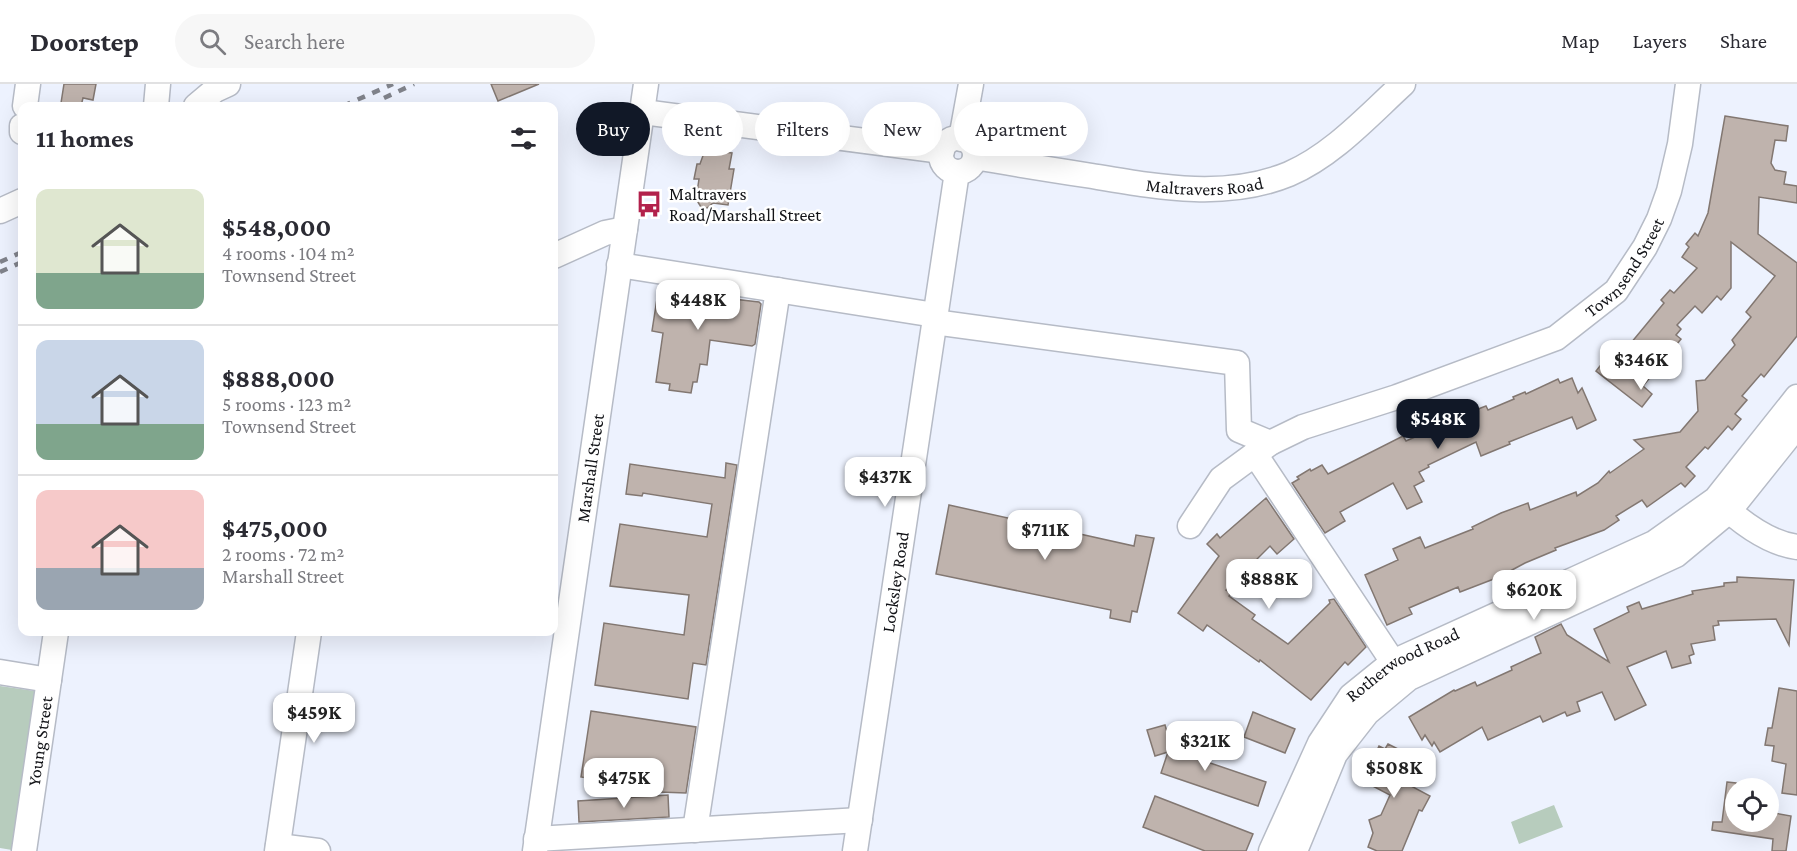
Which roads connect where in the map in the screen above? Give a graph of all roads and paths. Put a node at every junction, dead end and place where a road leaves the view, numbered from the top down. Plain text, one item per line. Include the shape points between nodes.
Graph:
1 (28, 84) edge
2 (158, 84) edge
3 (228, 84) edge
4 (646, 84) edge
5 (970, 84) edge
6 (1403, 84) edge
7 (1688, 84) edge
8 (26, 102) edge
9 (156, 102) edge
10 (201, 102) edge
11 (644, 102) edge
12 (967, 102) edge
13 (650, 113) edge
14 (954, 154) edge
15 (636, 156) edge
16 (959, 156) edge
17 (965, 156) edge
18 (18, 203) edge
19 (0, 211) edge
20 (625, 229) junction
21 (558, 254) edge
22 (619, 265) junction
23 (778, 290) junction
24 (935, 318) junction
25 (1797, 397) edge
26 (1797, 426) edge
27 (1263, 448) junction
28 (1723, 505) junction
29 (1190, 526) dead end
30 (1797, 547) edge
31 (55, 636) edge
32 (308, 636) edge
33 (1393, 662) junction
34 (0, 672) edge
35 (48, 680) junction
36 (860, 820) junction
37 (695, 830) junction
38 (536, 845) edge
39 (278, 849) edge
40 (24, 851) edge
41 (318, 851) edge
42 (855, 851) edge
43 (1271, 851) edge
44 (1295, 851) edge

1 - 8 street
2 - 9 street
3 - 10 street
4 - 11 street, Marshall Street
5 - 12 street, Locksley Road
6 - 17 street, Maltravers Road via 1325,152 1289,174 1256,185 1203,190 1153,186
7 - 27 street, Townsend Street via 1669,191 1645,247 1616,291 1556,338 1303,427
13 - 14 street, Maltravers Road
15 - 20 street, Marshall Street
16 - 24 street, Locksley Road
18 - 19 street
20 - 21 street via 608,231
20 - 22 street, Marshall Street
22 - 23 street
22 - 38 street, Marshall Street
23 - 24 street
23 - 37 street
24 - 27 street via 1237,363 1239,430
24 - 36 street, Locksley Road
25 - 28 street, Rotherwood Road
26 - 28 street, Rotherwood Road
27 - 29 street, Townsend Street via 1221,479
27 - 33 street
28 - 30 street via 1783,545
28 - 33 street, Rotherwood Road via 1654,543
28 - 44 street, Rotherwood Road via 1676,555 1409,678 1366,713 1335,754
31 - 35 street, Young Street
32 - 39 street
33 - 43 street, Rotherwood Road via 1351,696 1320,743
34 - 35 street
35 - 40 street, Young Street
36 - 37 street
36 - 42 street, Locksley Road
37 - 38 street
39 - 41 street

